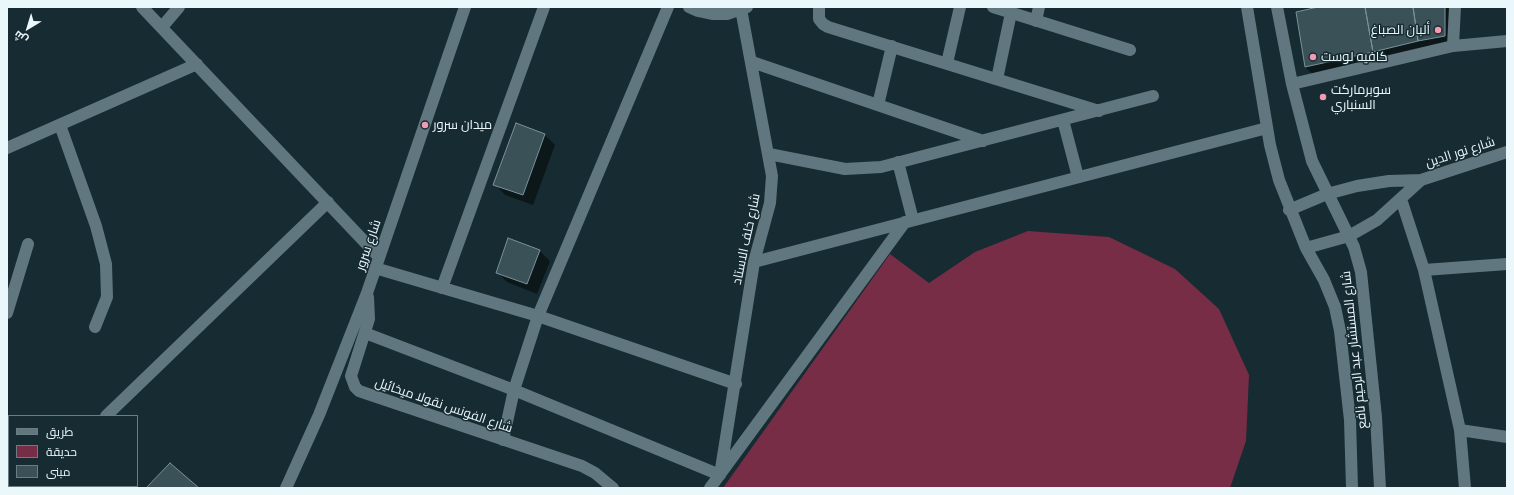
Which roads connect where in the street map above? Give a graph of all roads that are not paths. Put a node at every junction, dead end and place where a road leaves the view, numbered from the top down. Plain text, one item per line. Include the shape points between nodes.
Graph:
1 (142, 7) edge
2 (180, 7) edge
3 (465, 7) edge
4 (544, 7) edge
5 (668, 7) edge
6 (690, 7) edge
7 (819, 7) edge
8 (960, 7) edge
9 (993, 7) edge
10 (1039, 7) edge
11 (1247, 7) edge
12 (1277, 7) edge
13 (1455, 7) edge
14 (744, 8) edge
15 (1011, 13) junction
16 (1036, 21) junction
17 (162, 27) junction
18 (1507, 41) edge
19 (892, 46) junction
20 (1453, 46) junction
21 (1130, 50) dead end
22 (752, 62) junction
23 (947, 63) junction
24 (197, 64) junction
25 (996, 79) junction
26 (1292, 84) junction
27 (1153, 96) dead end
28 (878, 105) junction
29 (1099, 110) junction
30 (1064, 120) junction
31 (60, 124) junction
32 (1267, 128) junction
33 (983, 141) junction
34 (7, 148) edge
35 (1507, 152) edge
36 (769, 154) junction
37 (898, 162) junction
38 (1078, 177) junction
39 (1421, 180) junction
40 (1327, 194) junction
41 (1401, 199) junction
42 (328, 202) junction
43 (1290, 210) junction
44 (909, 221) junction
45 (1348, 236) junction
46 (28, 244) dead end
47 (1306, 248) junction
48 (377, 262) junction
49 (754, 262) junction
50 (1507, 264) edge
51 (1424, 270) junction
52 (442, 288) junction
53 (367, 293) junction
54 (7, 313) edge
55 (538, 316) junction
56 (95, 327) dead end
57 (365, 333) junction
58 (344, 354) junction
59 (357, 358) junction
60 (736, 384) junction
61 (514, 390) junction
62 (107, 415) edge
63 (1460, 430) junction
64 (1507, 437) edge
65 (502, 440) junction
66 (720, 475) junction
67 (613, 487) edge
68 (286, 488) edge
69 (710, 488) edge
70 (1352, 488) edge
71 (1380, 488) edge
72 (1465, 488) edge

1 - 17 street
2 - 17 street
3 - 48 street, شارع سرور
4 - 52 street
5 - 55 street
6 - 14 street via 712,14 727,14
7 - 19 street via 819,19 823,24
8 - 23 street
9 - 15 street
10 - 16 street
11 - 32 street, شارع المستشار عبد الرحيم نافع
12 - 26 street, شارع المستشار عبد الرحيم نافع
13 - 20 street
14 - 22 street, شارع خلف الاستاد
15 - 16 street
15 - 25 street
16 - 21 street
17 - 24 street
18 - 20 street
19 - 23 street
19 - 28 street
20 - 26 street
22 - 28 street
22 - 36 street, شارع خلف الاستاد
23 - 25 street
24 - 31 street
24 - 42 street
25 - 29 street
26 - 40 street, شارع المستشار عبد الرحيم نافع via 1312,161
27 - 29 street
28 - 33 street
29 - 30 street
30 - 33 street
30 - 38 street
31 - 34 street
31 - 56 street via 96,226 106,264 107,297
32 - 38 street
32 - 43 street, شارع المستشار عبد الرحيم نافع via 1279,180
33 - 37 street
35 - 39 street, شارع نور الدين
36 - 37 street via 845,169 881,167
36 - 49 street, شارع خلف الاستاد via 772,176 770,203
37 - 44 street
38 - 44 street
39 - 40 street, شارع نور الدين via 1389,181
39 - 41 street, شارع نور الدين
40 - 43 street, شارع نور الدين
40 - 45 street, شارع المستشار عبد الرحيم نافع
41 - 45 street, شارع نور الدين via 1377,220
41 - 51 street
42 - 48 street
42 - 62 street
43 - 47 street, شارع المستشار عبد الرحيم نافع
44 - 49 street
44 - 66 street
45 - 47 street, شارع نور الدين
45 - 71 street, شارع المستشار عبد الرحيم نافع via 1361,272 1365,298
46 - 54 street
47 - 70 street, شارع المستشار عبد الرحيم نافع via 1324,280 1335,307 1340,331 1350,420
48 - 52 street
48 - 53 street, شارع سرور
49 - 60 street, شارع خلف الاستاد
50 - 51 street
51 - 63 street
52 - 55 street
53 - 57 street, شارع الفونس نقولا ميخائيل via 369,319
53 - 58 street, شارع سرور
55 - 60 street
55 - 61 street
57 - 59 street, شارع الفونس نقولا ميخائيل
57 - 61 street
58 - 59 street
58 - 68 street, شارع سرور
59 - 65 street, شارع الفونس نقولا ميخائيل via 351,376 355,388 360,391
60 - 66 street, شارع خلف الاستاد
61 - 65 street
61 - 66 street
63 - 64 street
63 - 72 street
65 - 67 street, شارع الفونس نقولا ميخائيل via 582,466
66 - 69 street

